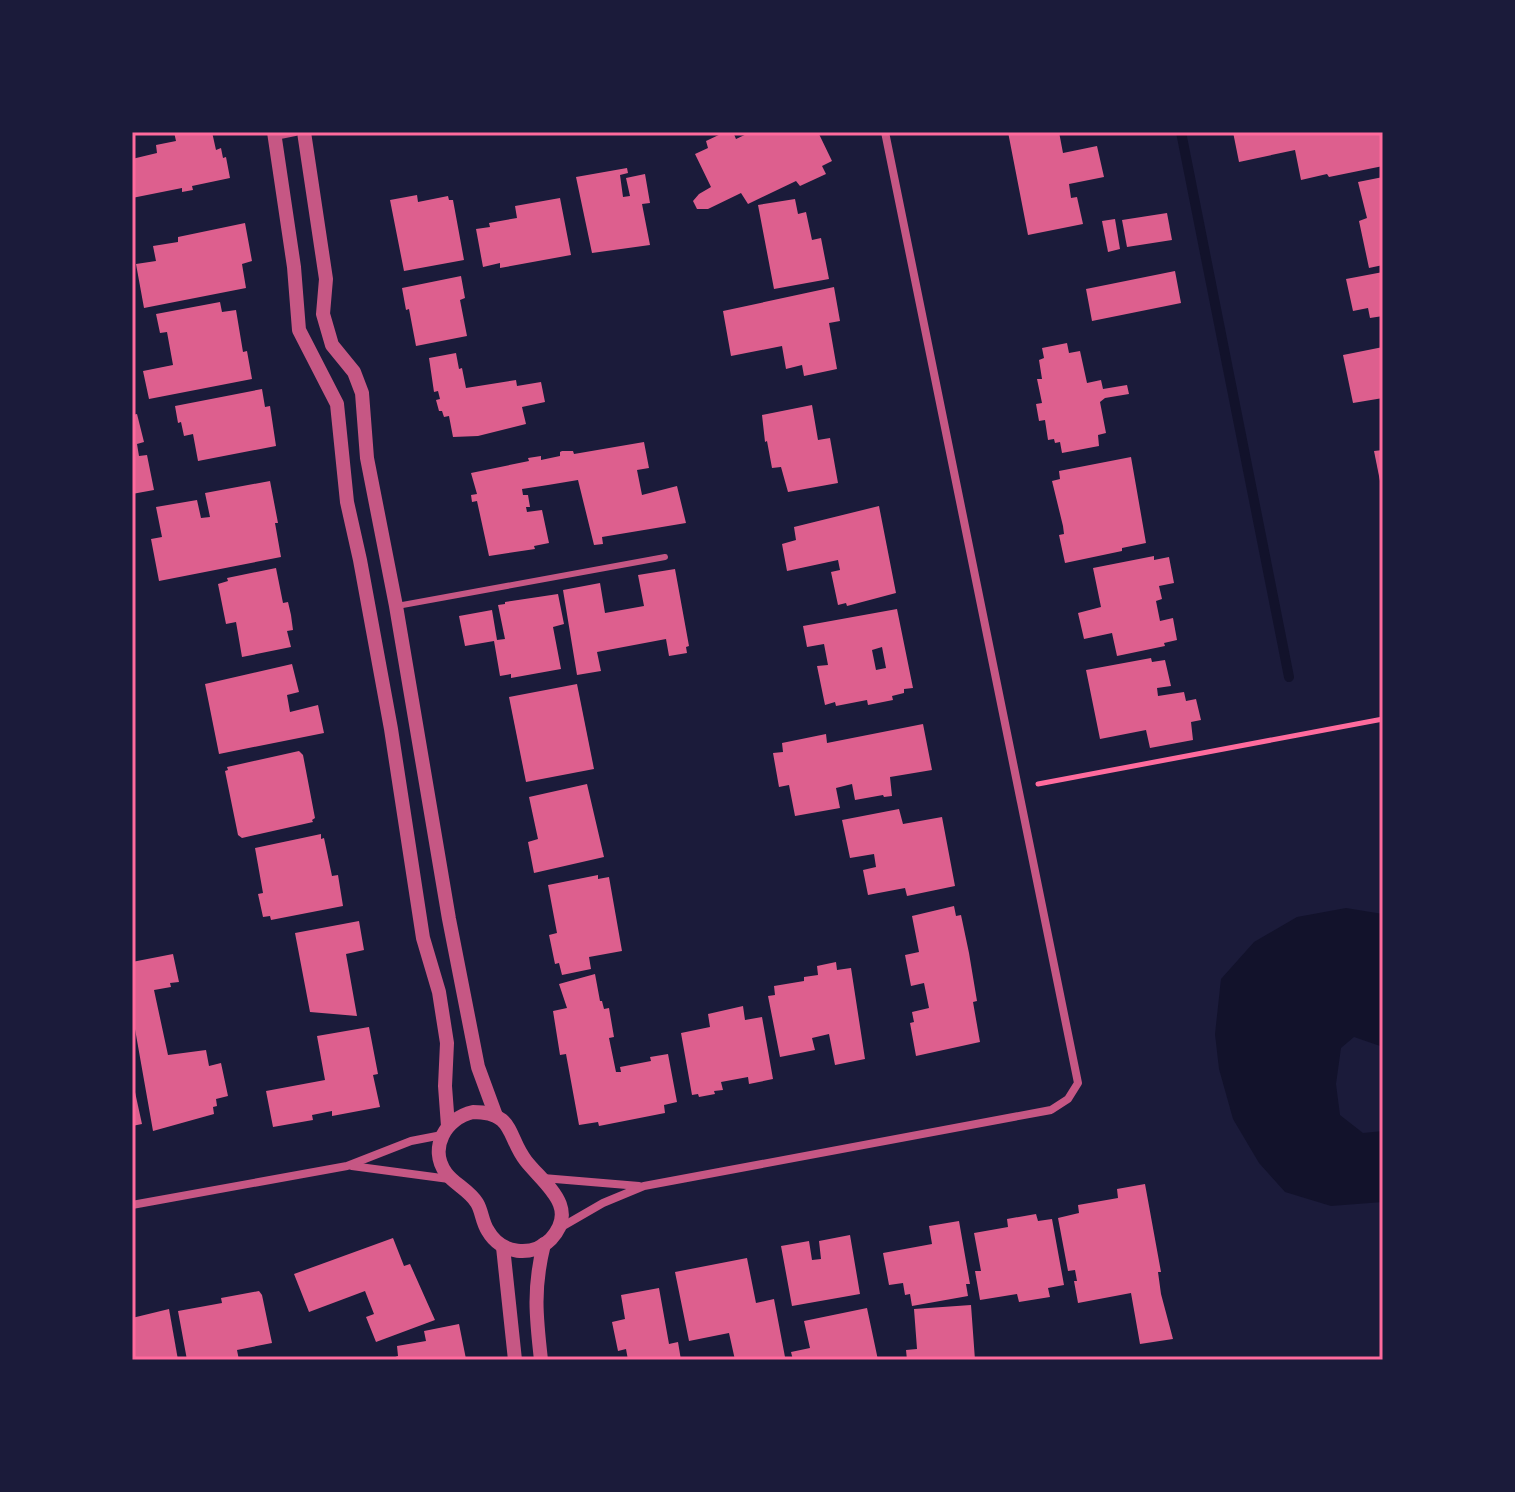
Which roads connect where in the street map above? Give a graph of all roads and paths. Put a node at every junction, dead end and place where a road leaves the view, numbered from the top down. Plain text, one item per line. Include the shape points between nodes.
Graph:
1 (295, 132) edge
2 (304, 132) edge
3 (885, 132) edge
4 (274, 134) edge
5 (665, 557) dead end
6 (396, 606) junction
7 (1383, 719) edge
8 (1018, 788) junction
9 (496, 1116) junction
10 (445, 1130) junction
11 (347, 1166) junction
12 (543, 1178) junction
13 (451, 1179) junction
14 (644, 1186) junction
15 (132, 1205) edge
16 (557, 1229) junction
17 (544, 1244) junction
18 (503, 1247) junction
19 (515, 1360) edge
20 (541, 1360) edge

1 - 4 street
2 - 6 street via 326,279 323,314 332,345 354,372 362,393 367,458
3 - 8 street
4 - 10 street via 299,330 337,404 347,502 391,729 423,938 439,992 447,1043
5 - 6 lane
6 - 9 street via 478,1067
7 - 8 path
8 - 14 street via 1078,1083 1068,1099 1051,1110 1021,1117
9 - 10 street via 473,1112
9 - 12 street via 509,1126 523,1158
10 - 11 street
10 - 13 street via 440,1159
11 - 13 street
11 - 15 street
12 - 14 street
12 - 16 street via 558,1197
13 - 18 street via 474,1199 486,1229
14 - 16 street
16 - 17 street
17 - 18 street via 526,1251
17 - 20 street via 536,1278
18 - 19 street

